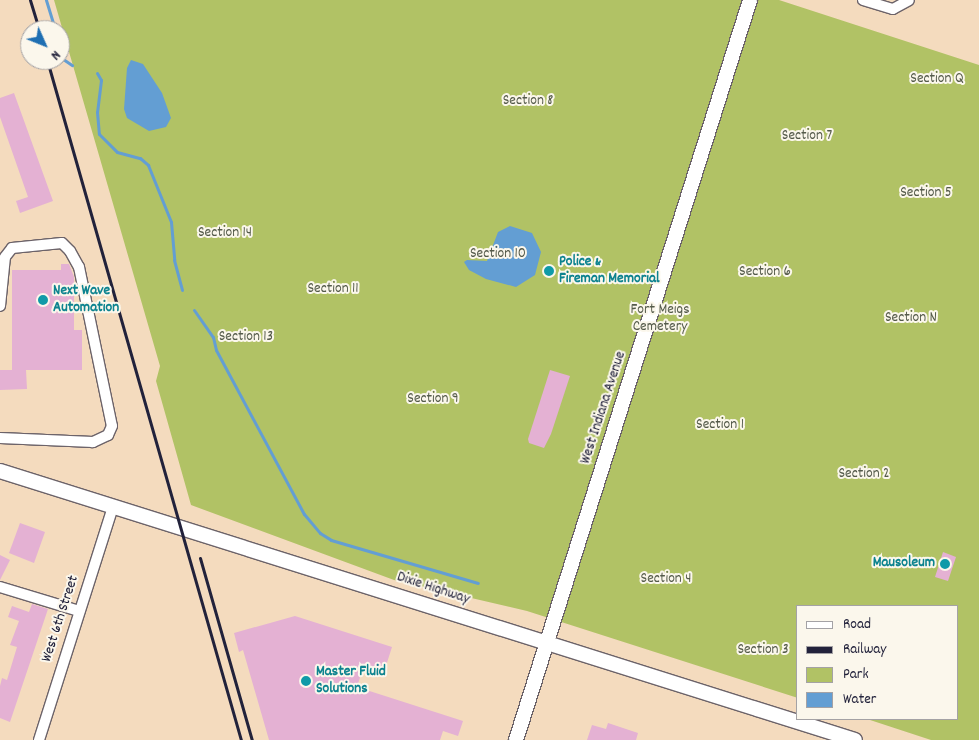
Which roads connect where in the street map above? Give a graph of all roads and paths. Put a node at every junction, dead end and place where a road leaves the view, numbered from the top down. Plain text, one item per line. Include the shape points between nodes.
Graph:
1 (750, 0) edge
2 (863, 0) edge
3 (909, 0) edge
4 (0, 306) edge
5 (0, 438) edge
6 (0, 471) edge
7 (113, 506) junction
8 (0, 587) edge
9 (79, 611) junction
10 (547, 643) junction
11 (39, 740) edge
12 (516, 740) edge
13 (855, 740) edge

1 - 10 main road, West Indiana Avenue
2 - 3 street via 893,9
4 - 5 street via 5,257 12,248 62,243 70,251 78,267 112,426 108,435 93,442
6 - 7 main road, Dixie Highway
7 - 9 street, West 6th Street
7 - 10 main road, Dixie Highway
8 - 9 street
9 - 11 street, West 6th Street
10 - 12 main road, West Indiana Avenue
10 - 13 main road, Dixie Highway

